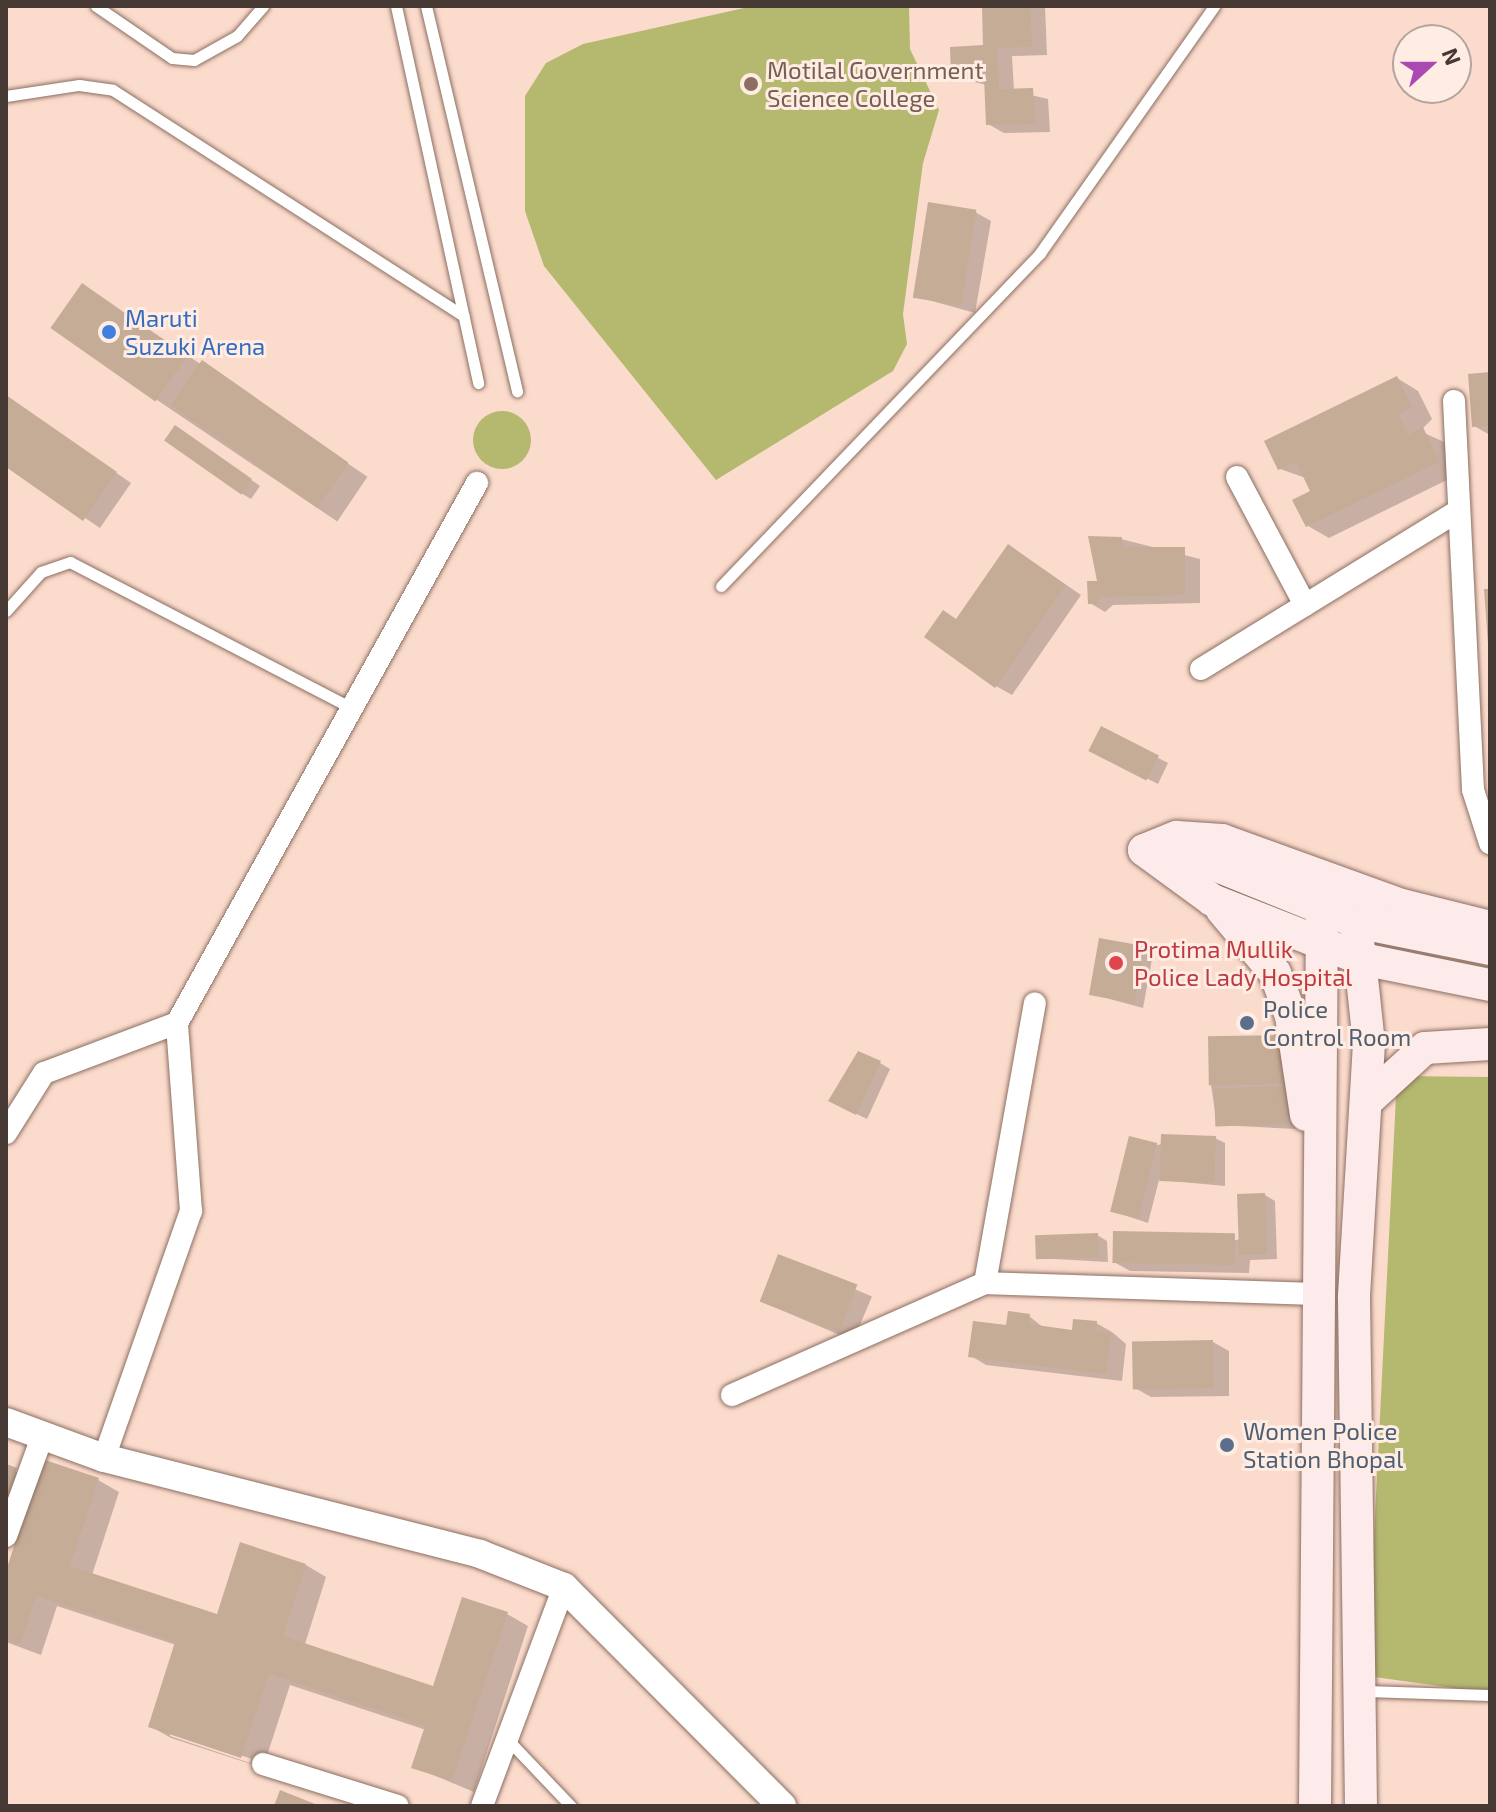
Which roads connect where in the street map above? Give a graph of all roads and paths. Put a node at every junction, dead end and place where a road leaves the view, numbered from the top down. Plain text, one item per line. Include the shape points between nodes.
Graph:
1 (96, 6) edge
2 (263, 6) edge
3 (396, 6) edge
4 (426, 6) edge
5 (1214, 6) edge
6 (6, 96) edge
7 (464, 316) junction
8 (478, 383) dead end
9 (517, 391) dead end
10 (1454, 401) dead end
11 (1237, 477) dead end
12 (477, 483) dead end
13 (1458, 511) junction
14 (721, 586) dead end
15 (1305, 605) junction
16 (6, 611) edge
17 (1201, 669) dead end
18 (352, 708) junction
19 (1490, 843) edge
20 (1144, 850) junction
21 (1212, 900) junction
22 (1322, 909) junction
23 (1356, 922) junction
24 (1490, 927) edge
25 (1323, 944) junction
26 (1490, 949) edge
27 (1362, 959) junction
28 (1490, 985) edge
29 (1035, 1003) dead end
30 (177, 1023) junction
31 (1490, 1044) edge
32 (1366, 1102) junction
33 (6, 1133) edge
34 (1321, 1208) junction
35 (985, 1283) junction
36 (1320, 1294) junction
37 (732, 1395) dead end
38 (6, 1422) edge
39 (42, 1437) junction
40 (104, 1458) junction
41 (6, 1536) edge
42 (564, 1587) junction
43 (1359, 1691) junction
44 (1490, 1695) edge
45 (509, 1741) junction
46 (263, 1764) dead end
47 (398, 1806) edge
48 (482, 1806) edge
49 (571, 1806) edge
50 (782, 1806) edge
51 (1315, 1806) edge
52 (1361, 1806) edge

1 - 2 lane via 172,58 194,60 237,36
3 - 7 lane
4 - 9 lane
5 - 14 lane via 1040,253
6 - 7 lane via 79,85 113,90
7 - 8 lane
10 - 13 street
11 - 15 street
12 - 18 street
13 - 15 street
13 - 19 street via 1473,790
15 - 17 street
16 - 18 lane via 41,572 70,562
18 - 30 street
20 - 21 main road
20 - 22 main road via 1207,862
20 - 24 main road via 1177,837 1222,840 1402,905
21 - 25 main road
21 - 34 main road via 1275,973 1291,1016 1309,1172
22 - 23 main road
22 - 25 main road
23 - 26 main road
23 - 27 main road
25 - 27 main road
25 - 34 main road
27 - 28 main road
27 - 32 main road
29 - 35 street
30 - 33 street via 44,1073
30 - 40 street via 191,1211
31 - 32 main road via 1425,1048
32 - 43 main road via 1354,1298
34 - 36 main road
35 - 36 street
35 - 37 street
36 - 51 main road
38 - 39 street
39 - 40 street
39 - 41 street
40 - 42 street via 480,1554
42 - 45 street
42 - 50 street
43 - 44 lane
43 - 52 main road
45 - 48 street
45 - 49 lane
46 - 47 street

